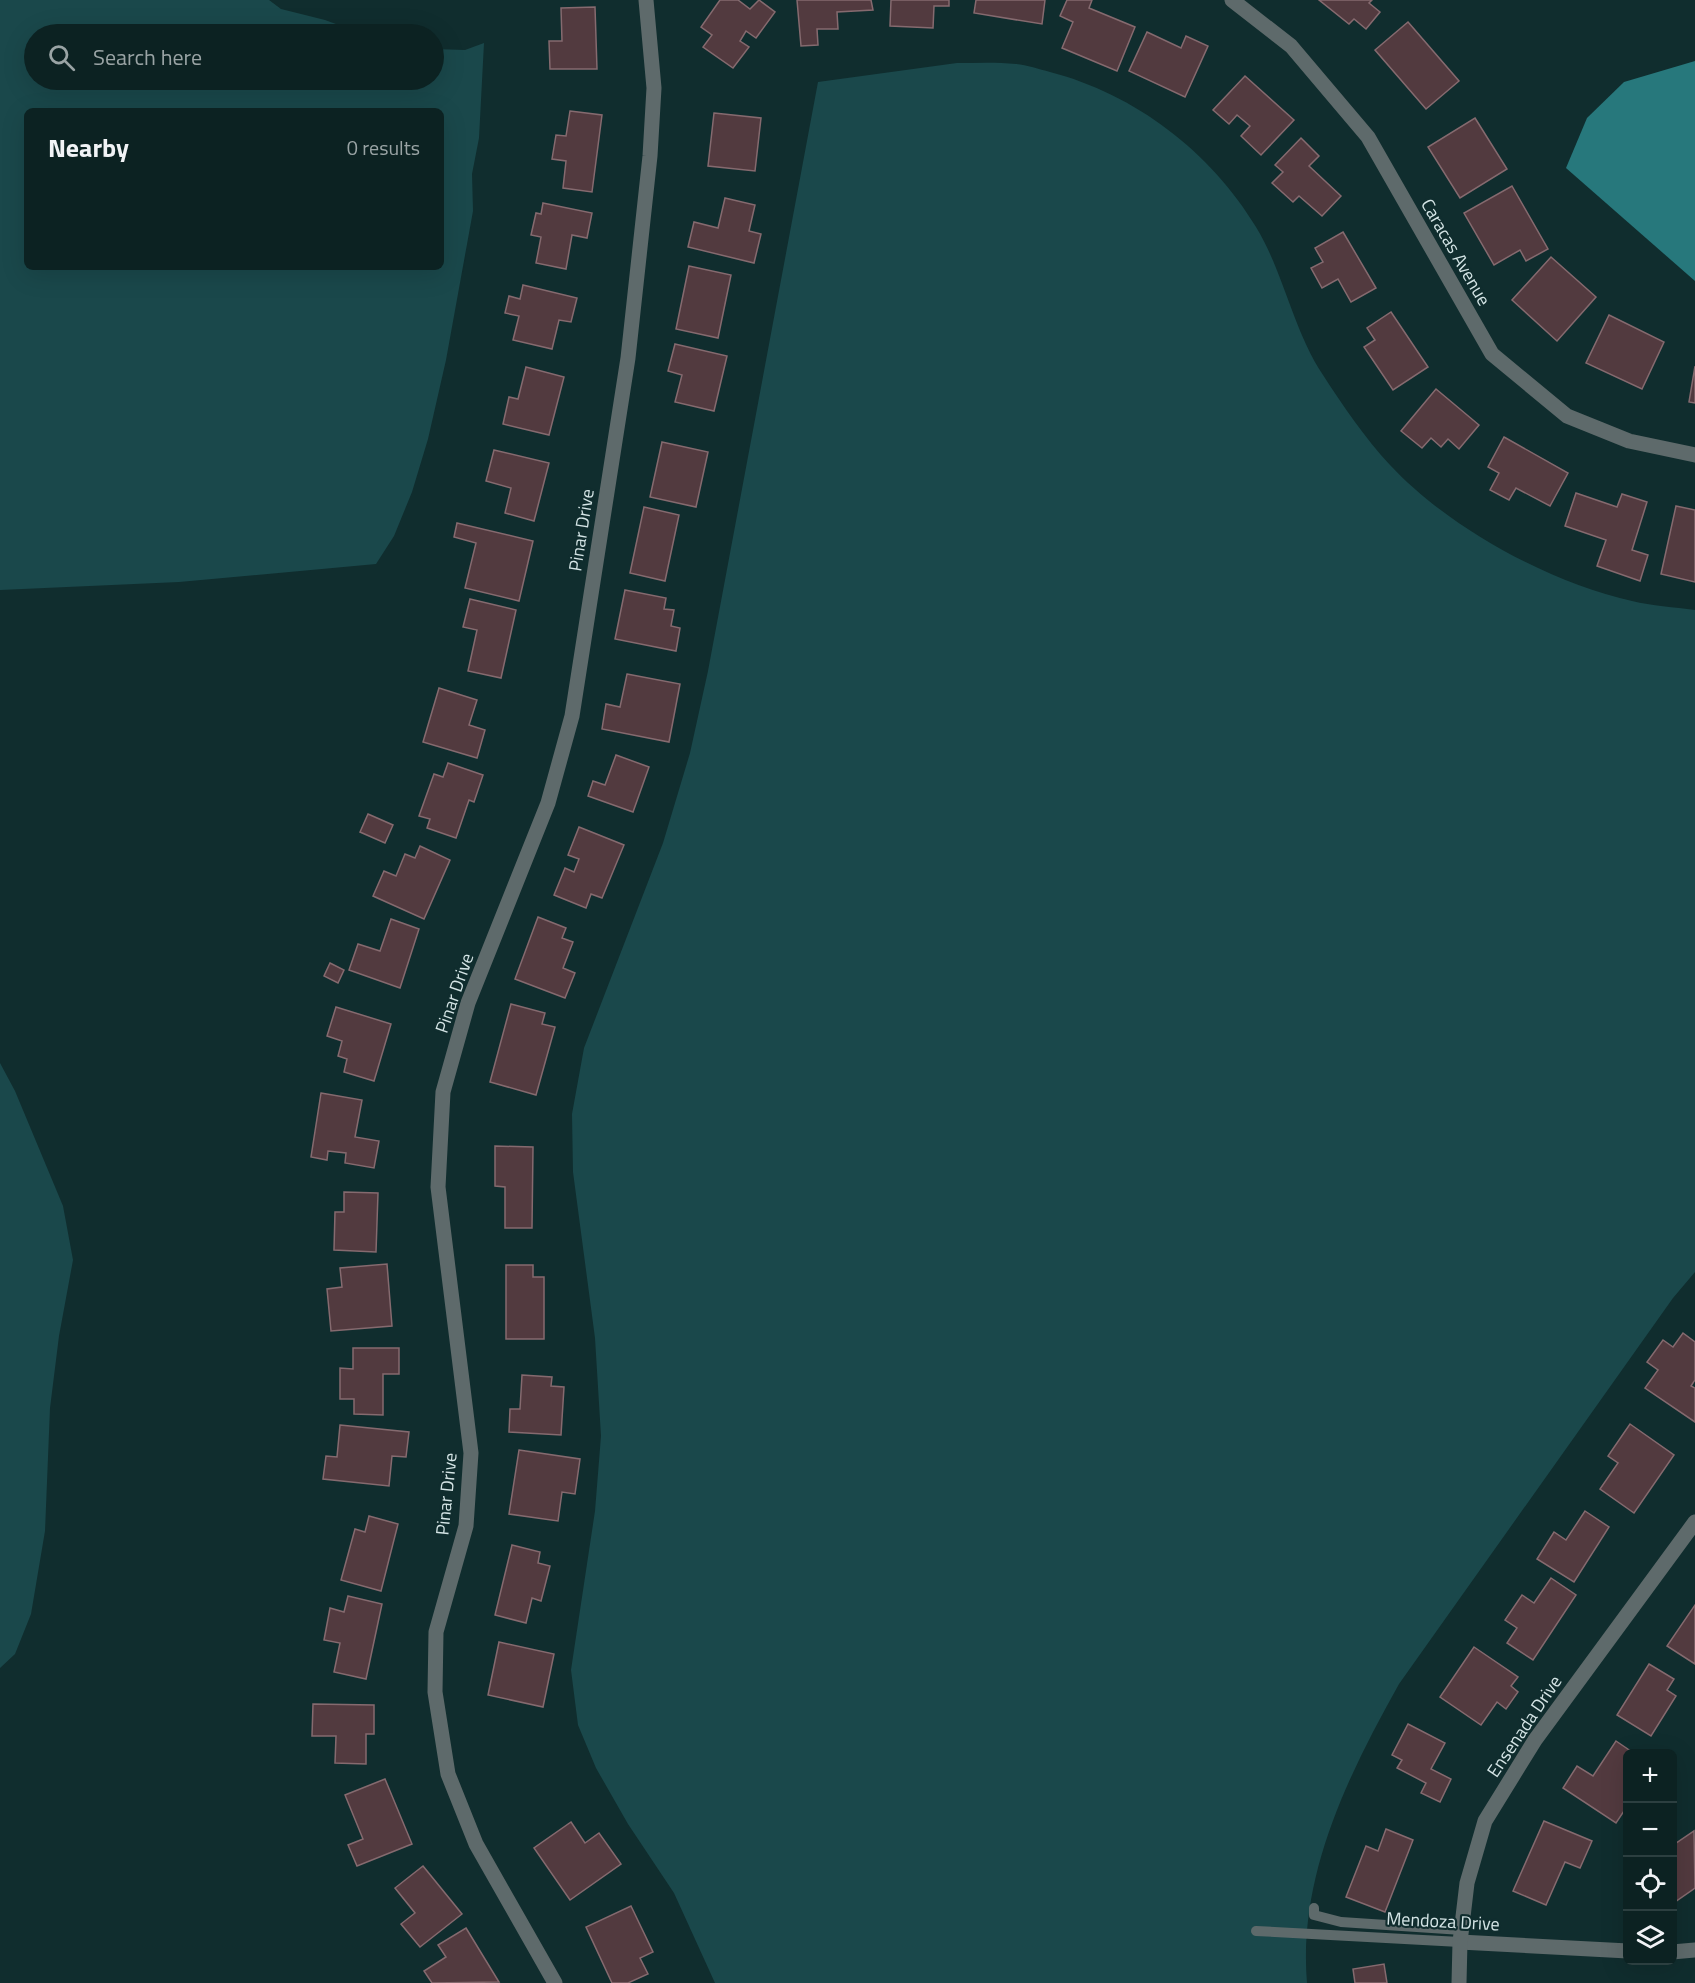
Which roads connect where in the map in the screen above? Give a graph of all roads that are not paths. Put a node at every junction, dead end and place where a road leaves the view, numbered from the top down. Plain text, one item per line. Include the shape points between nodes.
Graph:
1 (646, 0) edge
2 (1232, 0) edge
3 (1695, 455) edge
4 (1695, 1522) edge
5 (1314, 1908) dead end
6 (1256, 1931) dead end
7 (1461, 1936) junction
8 (1695, 1950) edge
9 (1623, 1951) edge
10 (1677, 1952) edge
11 (555, 1983) edge
12 (1459, 1983) edge

1 - 11 street, Pinar Drive via 654,88 648,168 628,358 572,716 548,803 468,1003 443,1092 438,1187 471,1452 466,1526 436,1632 435,1692 448,1774 476,1844
2 - 3 street, Caracas Avenue via 1291,46 1368,137 1492,354 1568,416 1629,441
4 - 7 street, Ensenada Drive via 1535,1740 1485,1821 1467,1883
5 - 7 lane via 1314,1915 1341,1922
6 - 7 lane, Mendoza Drive
7 - 9 street, Mendoza Drive
7 - 12 street, Ensenada Drive
8 - 10 street

